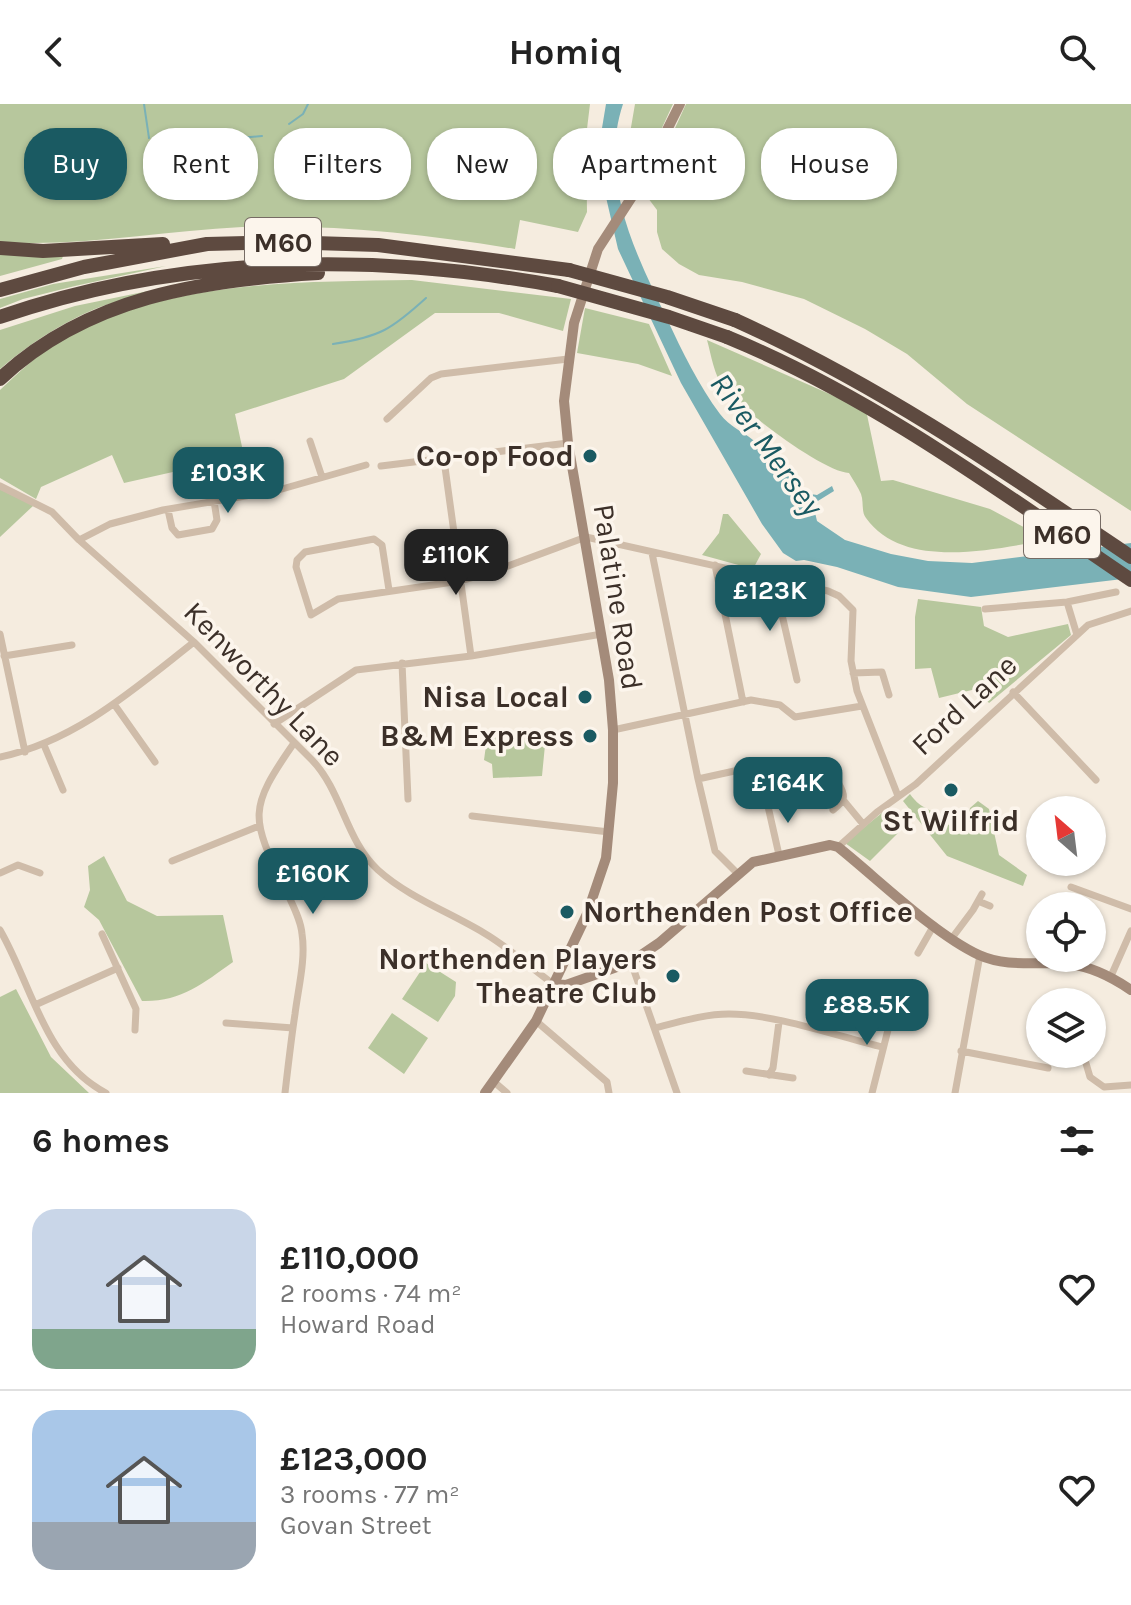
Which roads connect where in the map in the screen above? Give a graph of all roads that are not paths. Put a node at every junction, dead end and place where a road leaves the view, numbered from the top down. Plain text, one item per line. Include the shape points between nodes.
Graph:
1 (680, 104) edge
2 (207, 244) junction
3 (0, 248) edge
4 (406, 268) junction
5 (0, 290) edge
6 (0, 317) edge
7 (568, 359) junction
8 (0, 379) edge
9 (387, 419) dead end
10 (310, 441) dead end
11 (568, 443) junction
12 (444, 460) junction
13 (366, 465) dead end
14 (381, 466) dead end
15 (322, 477) junction
16 (0, 486) edge
17 (214, 501) junction
18 (168, 510) junction
19 (586, 537) junction
20 (79, 540) junction
21 (652, 553) junction
22 (1131, 557) edge
23 (715, 565) junction
24 (774, 580) junction
25 (1131, 580) edge
26 (460, 581) junction
27 (389, 590) junction
28 (1116, 592) dead end
29 (1067, 602) junction
30 (985, 609) dead end
31 (1131, 611) edge
32 (0, 634) edge
33 (602, 634) junction
34 (1077, 635) junction
35 (194, 642) junction
36 (72, 645) dead end
37 (4, 656) junction
38 (471, 656) junction
39 (402, 663) junction
40 (853, 673) junction
41 (797, 680) dead end
42 (1013, 692) junction
43 (889, 695) dead end
44 (743, 702) junction
45 (114, 704) junction
46 (862, 706) junction
47 (685, 715) junction
48 (274, 724) junction
49 (613, 730) junction
50 (294, 743) junction
51 (44, 745) junction
52 (25, 752) junction
53 (0, 757) edge
54 (155, 762) dead end
55 (748, 768) dead end
56 (698, 779) junction
57 (1096, 780) dead end
58 (839, 784) dead end
59 (63, 790) dead end
60 (898, 796) junction
61 (408, 799) dead end
62 (844, 801) junction
63 (767, 802) dead end
64 (833, 810) dead end
65 (472, 816) dead end
66 (863, 824) junction
67 (259, 826) junction
68 (609, 832) junction
69 (838, 847) junction
70 (779, 855) junction
71 (172, 861) dead end
72 (0, 873) edge
73 (40, 873) dead end
74 (738, 874) junction
75 (1071, 887) dead end
76 (990, 906) dead end
77 (1131, 909) edge
78 (934, 925) junction
79 (0, 930) edge
80 (1131, 931) edge
81 (102, 934) dead end
82 (952, 938) junction
83 (918, 953) dead end
84 (980, 955) junction
85 (631, 962) junction
86 (118, 968) junction
87 (1111, 976) junction
88 (553, 984) junction
89 (1131, 990) edge
90 (35, 1005) junction
91 (894, 1006) dead end
92 (536, 1021) junction
93 (779, 1022) junction
94 (226, 1023) dead end
95 (293, 1028) junction
96 (655, 1028) junction
97 (135, 1030) dead end
98 (882, 1047) junction
99 (961, 1051) junction
100 (1026, 1064) edge
101 (1088, 1068) edge
102 (746, 1071) dead end
103 (1089, 1071) junction
104 (769, 1075) junction
105 (1080, 1075) dead end
106 (793, 1078) dead end
107 (493, 1081) junction
108 (1131, 1085) edge
109 (106, 1093) edge
110 (285, 1093) edge
111 (485, 1093) edge
112 (507, 1093) edge
113 (609, 1093) edge
114 (677, 1093) edge
115 (872, 1093) edge
116 (955, 1093) edge

1 - 7 main road, Palatine Road via 635,192 598,249
2 - 3 highway, M60
2 - 5 highway, M60 via 95,264
2 - 22 highway, M60, bridge via 378,245 569,270 735,320 866,385
4 - 6 highway, M60 via 296,264 202,271 88,291
4 - 8 highway, M60 via 242,280 153,296 71,326
4 - 25 highway, M60, bridge via 558,286 775,356 838,388
7 - 9 street via 441,374
7 - 11 main road, Palatine Road
10 - 15 street
11 - 12 street
11 - 19 main road, Palatine Road
12 - 14 street
12 - 26 street
13 - 15 street
15 - 17 street via 242,499
16 - 20 street, Kenworthy Lane via 52,512
17 - 18 street
17 - 18 street via 217,520 212,529 178,535
18 - 20 street via 110,524
19 - 21 street
19 - 26 street
19 - 33 main road, Palatine Road
20 - 35 street, Kenworthy Lane
21 - 23 street
21 - 47 street
23 - 24 street
23 - 44 street
24 - 40 street via 828,591 849,603
24 - 41 street
26 - 27 street
26 - 38 street
27 - 27 street via 338,599 311,615 297,560 305,552 374,539 382,545
28 - 29 street
29 - 30 street
29 - 34 street
31 - 34 street, Ford Lane via 1088,625
32 - 37 street
33 - 38 street
33 - 49 main road, Palatine Road
34 - 42 street, Ford Lane
35 - 45 street
35 - 48 street, Kenworthy Lane
36 - 37 street
37 - 52 street
38 - 39 street
39 - 48 street via 356,670
39 - 61 street
40 - 43 street via 882,672
40 - 46 street
42 - 57 street
42 - 60 street, Ford Lane
44 - 46 street via 763,700 795,717
44 - 47 street
45 - 51 street
45 - 54 street
46 - 60 street
47 - 49 street
47 - 56 street
48 - 50 street, Kenworthy Lane
49 - 68 main road, Palatine Road
50 - 67 street via 267,782
50 - 88 street, Kenworthy Lane via 326,777 378,871 497,941
51 - 52 street
51 - 59 street
52 - 53 street
55 - 56 street
56 - 74 street via 715,851
58 - 62 street
60 - 66 street, Ford Lane
62 - 64 street
62 - 66 street
63 - 70 street
65 - 68 street
66 - 69 street, Ford Lane
67 - 71 street
67 - 95 street via 302,934
68 - 88 main road, Palatine Road via 598,885
69 - 70 main road via 819,845
69 - 78 main road
70 - 74 main road via 753,862
72 - 73 street via 18,865
74 - 85 main road
75 - 77 street
76 - 82 street via 980,897
78 - 82 main road
78 - 83 street
79 - 90 street
80 - 87 street
81 - 86 street
82 - 84 main road
84 - 87 main road via 1010,963 1072,964
84 - 99 street
85 - 88 main road via 566,985
85 - 96 street
86 - 90 street
86 - 97 street via 136,1009
87 - 89 main road
88 - 92 main road, Palatine Road
90 - 109 street via 60,1053
91 - 98 street
92 - 107 main road, Palatine Road
92 - 113 street via 607,1082
93 - 96 street via 730,1014
93 - 98 street
93 - 104 street
94 - 95 street
95 - 110 street
96 - 114 street
98 - 115 street
99 - 100 street
99 - 116 street
101 - 103 street
102 - 104 street
103 - 105 street
103 - 108 street via 1104,1087
104 - 106 street
107 - 111 main road, Palatine Road
107 - 112 street

